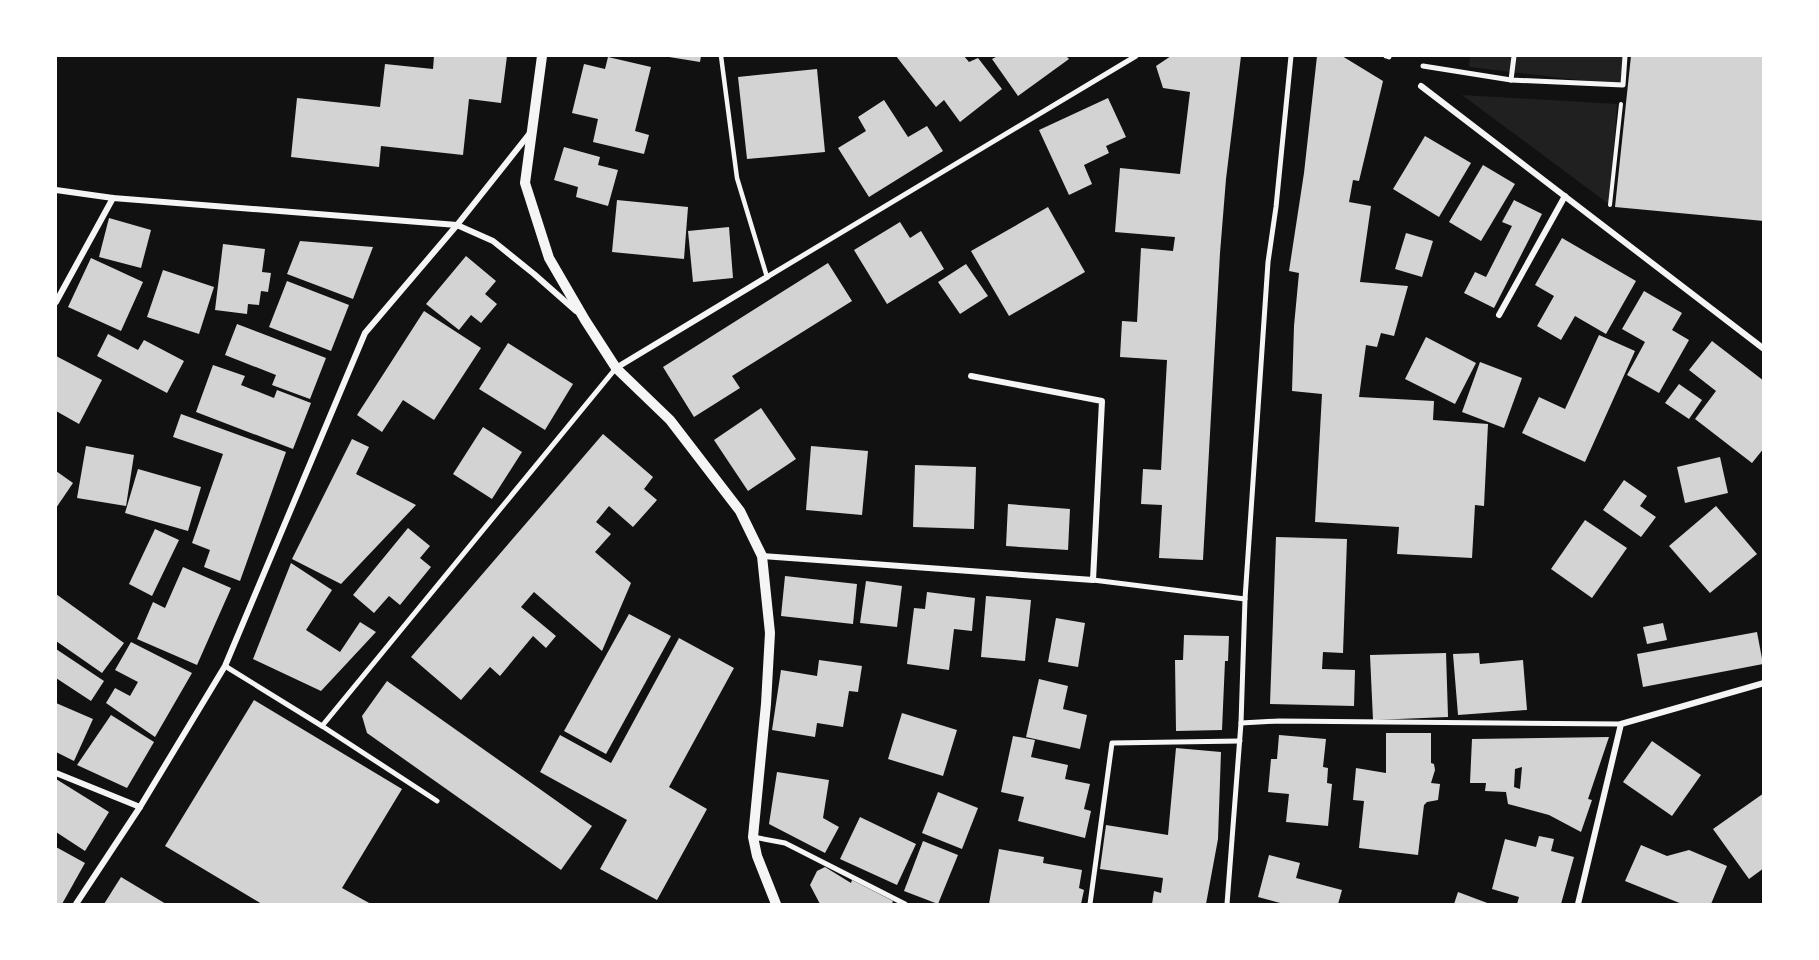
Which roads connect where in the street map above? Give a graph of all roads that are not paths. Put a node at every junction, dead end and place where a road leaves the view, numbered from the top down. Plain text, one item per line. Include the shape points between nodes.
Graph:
1 (542, 56) edge
2 (721, 56) edge
3 (1136, 56) edge
4 (1291, 56) edge
5 (1514, 56) edge
6 (1625, 56) edge
7 (1423, 66) dead end
8 (1511, 80) junction
9 (1421, 86) dead end
10 (531, 132) junction
11 (56, 190) edge
12 (1565, 196) junction
13 (113, 198) junction
14 (457, 225) junction
15 (767, 277) junction
16 (56, 302) edge
17 (1499, 315) dead end
18 (585, 320) junction
19 (1764, 349) edge
20 (616, 368) junction
21 (971, 376) dead end
22 (762, 556) junction
23 (1093, 580) junction
24 (1245, 599) junction
25 (225, 666) junction
26 (1764, 683) edge
27 (1241, 723) junction
28 (1621, 724) junction
29 (322, 726) junction
30 (1240, 741) junction
31 (56, 773) edge
32 (437, 801) dead end
33 (140, 807) junction
34 (753, 837) junction
35 (76, 904) edge
36 (776, 904) edge
37 (905, 904) edge
38 (1090, 904) edge
39 (1227, 904) edge
40 (1578, 904) edge

1 - 10 street
2 - 15 lane via 736,178
3 - 15 street
4 - 24 street via 1268,262
5 - 8 street
6 - 8 street via 1623,85
7 - 8 street
9 - 12 street
10 - 14 street
10 - 18 street via 525,183 549,258
11 - 13 street
12 - 17 street
12 - 19 street
13 - 14 street
13 - 16 street
14 - 18 street via 493,241
14 - 25 street via 365,333
15 - 20 street
18 - 20 street
20 - 22 street via 670,420 740,511
20 - 29 street
21 - 23 street via 1102,401
22 - 23 street
22 - 34 street via 770,633
23 - 24 street
24 - 27 street
25 - 29 street
25 - 33 street
26 - 28 street
27 - 28 street
27 - 30 street
28 - 40 street
29 - 32 street
30 - 38 street via 1112,743
30 - 39 street
31 - 33 street
33 - 35 street
34 - 36 street
34 - 37 street via 785,843

